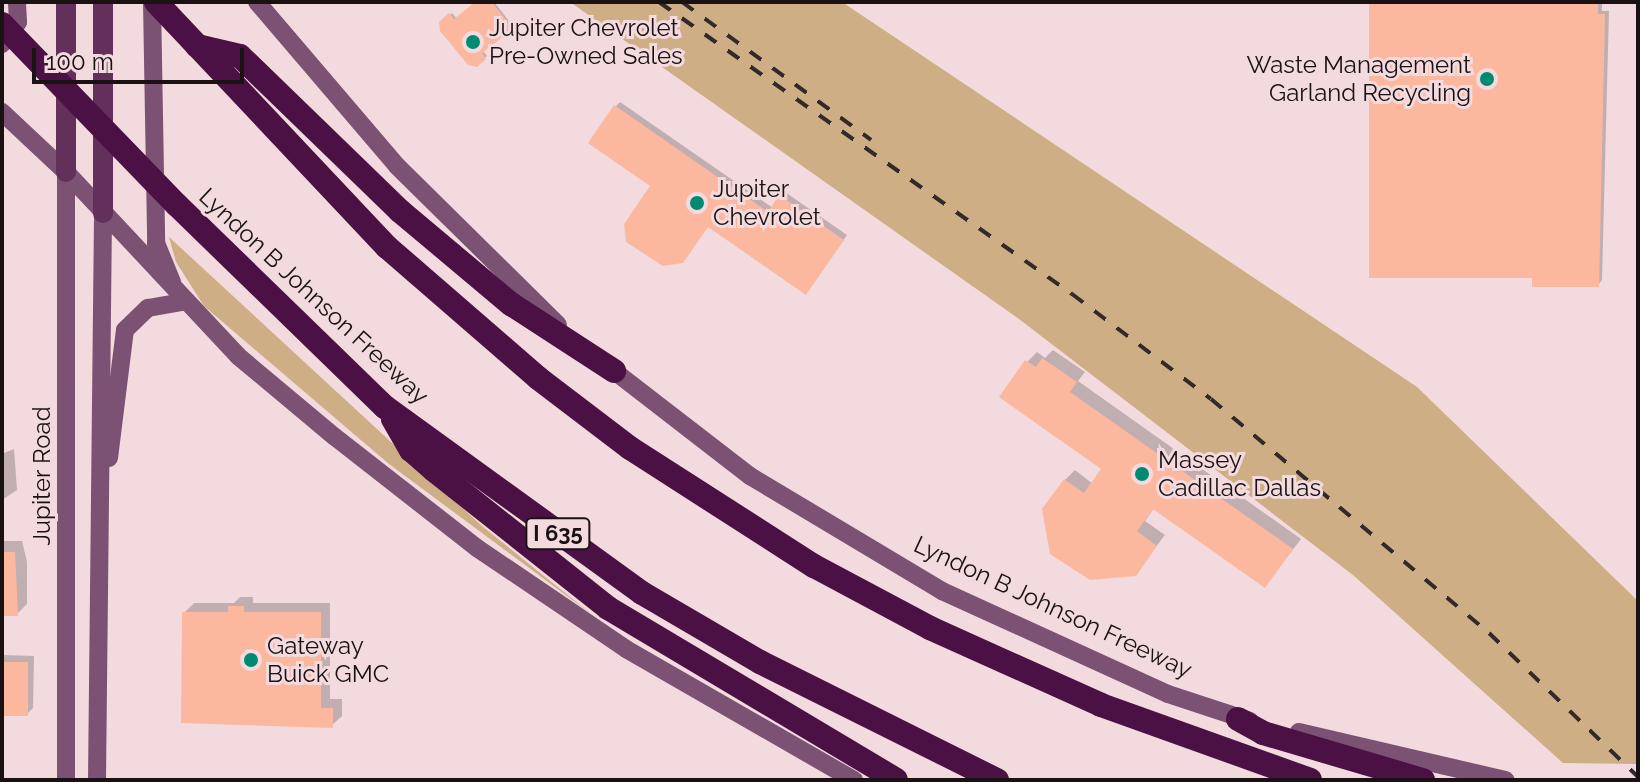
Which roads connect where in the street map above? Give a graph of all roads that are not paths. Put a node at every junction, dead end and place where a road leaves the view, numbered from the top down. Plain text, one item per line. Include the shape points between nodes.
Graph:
1 (17, 2) edge
2 (66, 2) edge
3 (103, 2) edge
4 (157, 4) edge
5 (258, 4) edge
6 (2, 24) edge
7 (2, 44) edge
8 (197, 46) junction
9 (2, 112) edge
10 (66, 172) junction
11 (103, 213) junction
12 (183, 302) junction
13 (614, 371) junction
14 (385, 407) junction
15 (98, 495) junction
16 (1238, 719) junction
17 (66, 780) edge
18 (97, 780) edge
19 (854, 780) edge
20 (896, 780) edge
21 (997, 780) edge
22 (1310, 780) edge
23 (1423, 780) edge
24 (1505, 780) edge

1 - 7 main road via 18,22
2 - 10 main road
3 - 11 main road
4 - 8 highway
4 - 12 main road via 156,243
5 - 13 main road, Lyndon B Johnson Freeway via 397,166 559,326
6 - 14 highway, Lyndon B Johnson Freeway / I 635, bridge via 177,205
8 - 13 highway via 240,56 400,211 511,304
8 - 22 highway via 271,129 409,267 538,378 643,456 814,566 930,628 1101,705
9 - 10 main road
10 - 11 main road
10 - 17 main road, Jupiter Road
11 - 12 main road
11 - 15 main road
12 - 15 main road via 148,308 125,330 108,461
12 - 19 main road via 335,437 477,548 626,649
13 - 16 main road, Lyndon B Johnson Freeway via 750,476 942,591 1168,694
14 - 20 highway via 411,450 608,608
14 - 21 highway, Lyndon B Johnson Freeway / I 635 via 642,593 760,662
15 - 18 main road
16 - 23 highway via 1263,733
16 - 24 main road, Lyndon B Johnson Freeway

